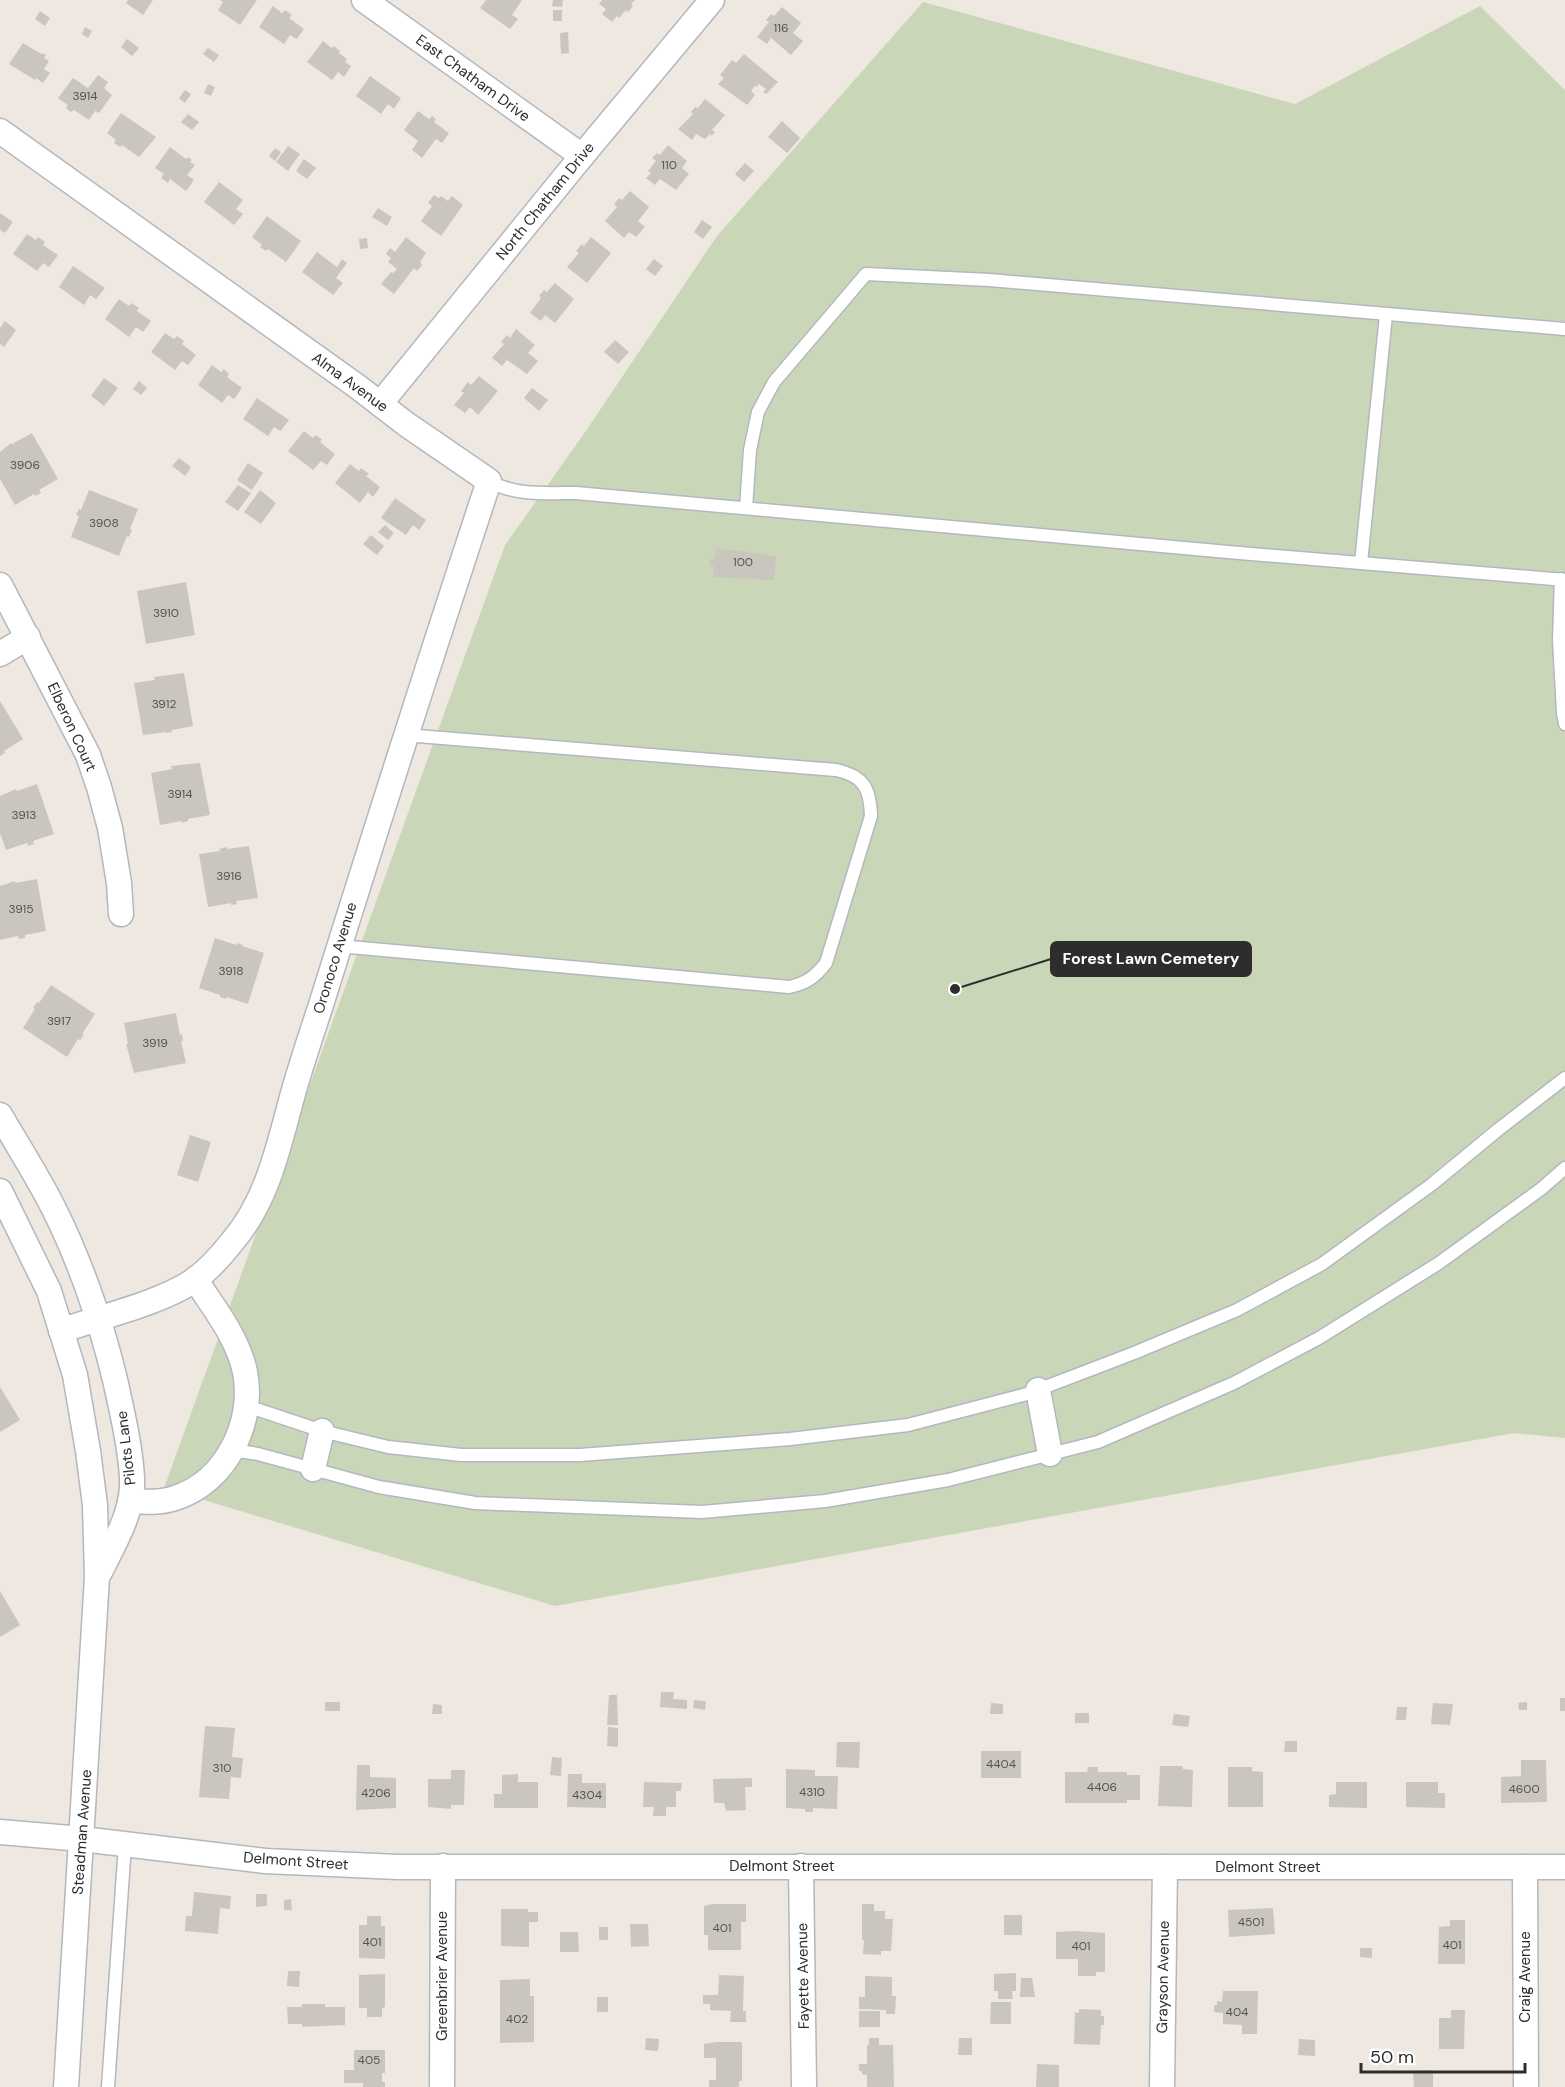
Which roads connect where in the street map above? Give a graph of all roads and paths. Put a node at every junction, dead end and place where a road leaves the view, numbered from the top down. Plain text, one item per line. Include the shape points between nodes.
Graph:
1 (364, 0) edge
2 (711, 0) edge
3 (0, 131) edge
4 (582, 156) junction
5 (1386, 315) junction
6 (1565, 329) edge
7 (380, 404) junction
8 (489, 481) junction
9 (746, 508) junction
10 (1361, 563) junction
11 (1563, 580) edge
12 (0, 585) edge
13 (28, 637) junction
14 (0, 654) edge
15 (1565, 724) edge
16 (405, 735) junction
17 (121, 914) dead end
18 (339, 946) junction
19 (1565, 1078) edge
20 (0, 1114) edge
21 (1565, 1168) edge
22 (0, 1191) edge
23 (195, 1279) junction
24 (97, 1318) junction
25 (62, 1331) junction
26 (1038, 1390) junction
27 (247, 1406) junction
28 (322, 1431) junction
29 (232, 1450) junction
30 (1050, 1454) junction
31 (313, 1469) junction
32 (130, 1501) junction
33 (97, 1577) junction
34 (0, 1832) edge
35 (82, 1839) junction
36 (125, 1845) junction
37 (442, 1866) junction
38 (801, 1866) junction
39 (1165, 1867) junction
40 (1525, 1867) junction
41 (1565, 1867) edge
42 (66, 2087) edge
43 (108, 2087) edge
44 (442, 2087) edge
45 (804, 2087) edge
46 (1162, 2087) edge
47 (1526, 2087) edge

1 - 4 street, East Chatham Drive
2 - 4 street, North Chatham Drive
3 - 7 street, Alma Avenue
4 - 7 street, North Chatham Drive
5 - 6 lane
5 - 9 lane via 989,280 866,274 774,382 758,412 750,450
5 - 10 lane
7 - 8 street, Alma Avenue
8 - 9 lane, Alma Avenue via 514,492
8 - 16 street, Oronoco Avenue
9 - 10 lane, Alma Avenue
10 - 11 lane, Alma Avenue
11 - 15 lane via 1559,640
12 - 13 street, Elberon Court
13 - 14 street
13 - 17 street, Elberon Court via 88,755 99,787 110,828
16 - 18 street, Oronoco Avenue
16 - 18 lane via 836,770 851,773 863,783 871,816 826,963 803,984 789,987
18 - 23 street, Oronoco Avenue via 272,1171 251,1216 233,1242
19 - 26 lane via 1431,1185 1322,1264 1237,1310
20 - 24 street, Pilots Lane via 66,1235
21 - 30 lane via 1439,1263 1319,1338 1223,1388 1098,1442
22 - 25 street via 49,1291
23 - 24 street, Oronoco Avenue via 153,1300
23 - 27 street via 237,1347 245,1371
24 - 25 street, Oronoco Avenue
24 - 32 street, Pilots Lane via 114,1373 125,1430 132,1486
25 - 33 street via 75,1376 88,1451 95,1505
26 - 28 lane via 908,1425 790,1439 580,1455 461,1455 388,1447
26 - 30 street
27 - 28 lane
27 - 29 street
28 - 31 street
29 - 31 lane
29 - 32 street via 215,1473 177,1498
30 - 31 lane via 937,1482 825,1501 702,1512 476,1503 379,1487
32 - 33 street, Pilots Lane
33 - 35 street, Steadman Avenue
34 - 35 street, Delmont Street
35 - 36 street, Delmont Street
35 - 42 street, Steadman Avenue
36 - 37 street, Delmont Street via 265,1861
36 - 43 lane
37 - 38 street, Delmont Street
37 - 44 street, Greenbrier Avenue
38 - 39 street, Delmont Street
38 - 45 street, Fayette Avenue
39 - 40 street, Delmont Street
39 - 46 street, Grayson Avenue
40 - 41 street, Delmont Street
40 - 47 street, Craig Avenue

